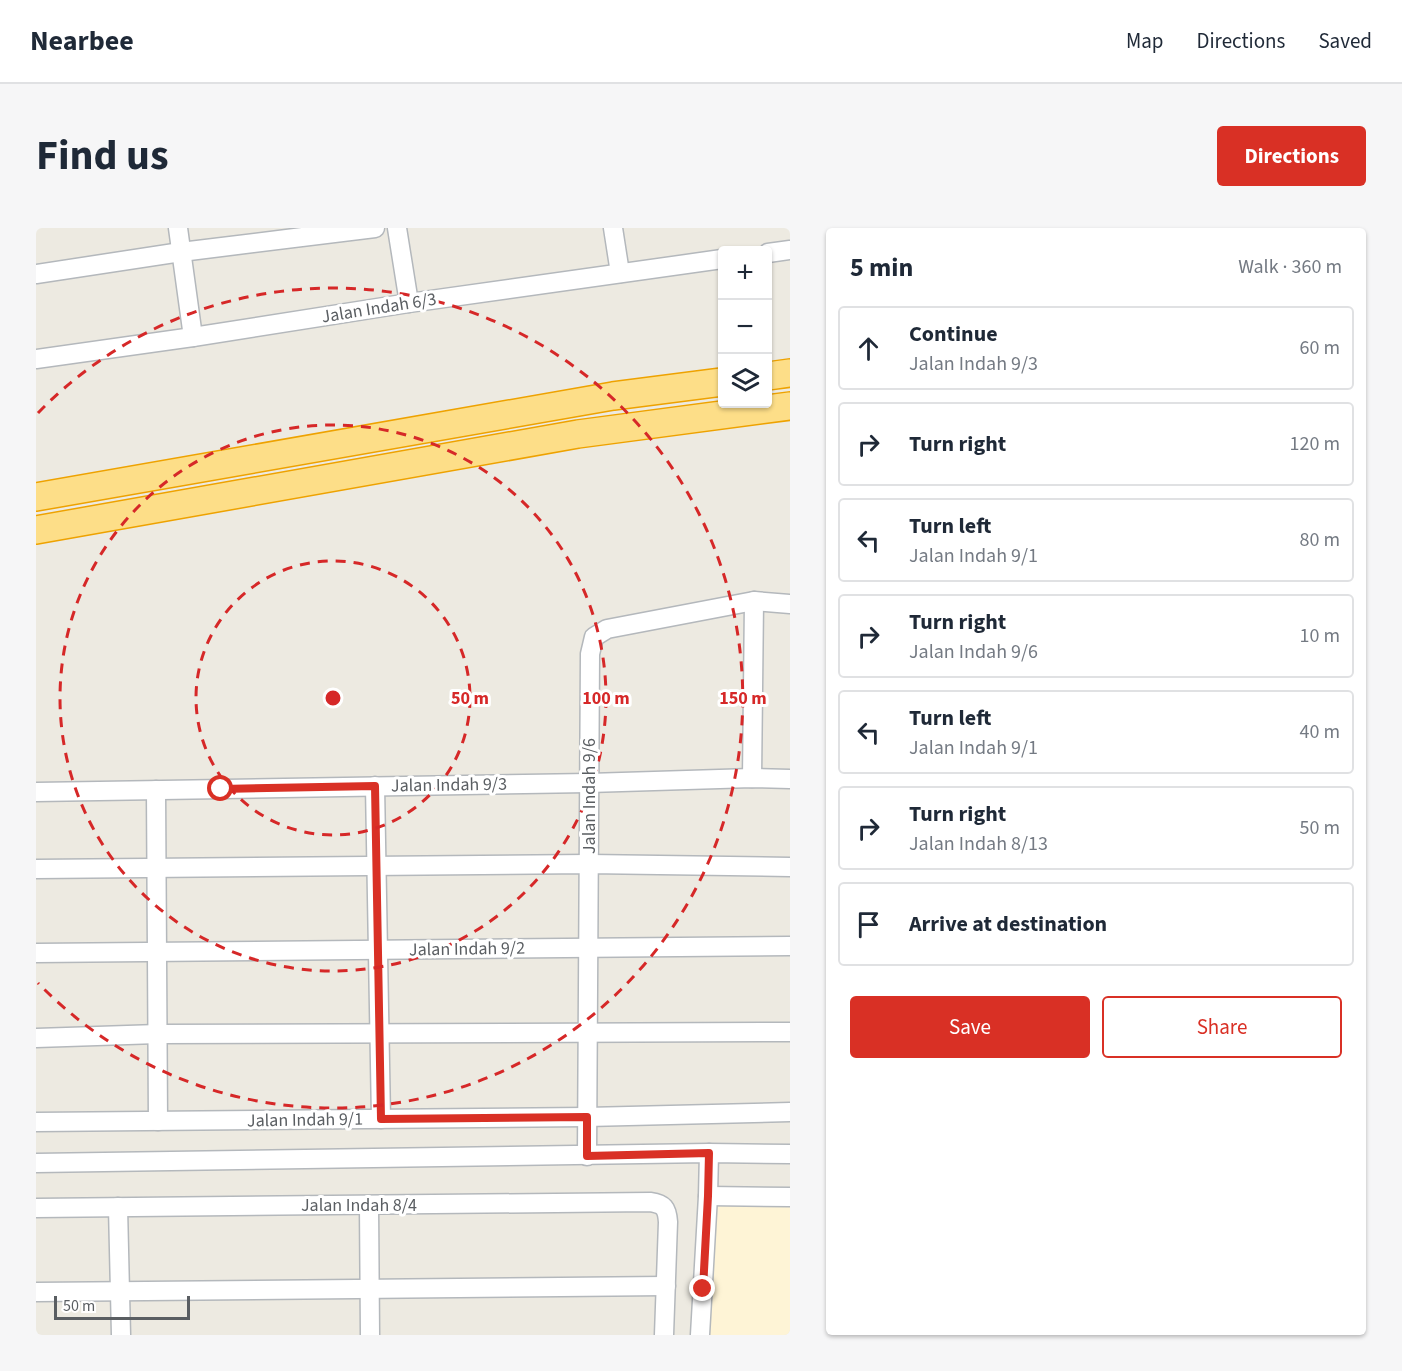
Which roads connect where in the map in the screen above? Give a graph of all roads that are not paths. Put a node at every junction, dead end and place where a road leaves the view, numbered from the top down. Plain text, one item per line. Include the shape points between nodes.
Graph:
1 (178, 228) edge
2 (375, 228) edge
3 (397, 228) edge
4 (613, 228) edge
5 (790, 250) edge
6 (181, 252) junction
7 (772, 252) edge
8 (718, 260) edge
9 (620, 273) junction
10 (36, 274) edge
11 (409, 303) junction
12 (193, 337) junction
13 (36, 359) edge
14 (790, 373) edge
15 (772, 375) edge
16 (718, 383) edge
17 (790, 406) edge
18 (36, 497) edge
19 (36, 530) edge
20 (754, 601) junction
21 (790, 603) edge
22 (752, 778) junction
23 (790, 779) edge
24 (589, 783) junction
25 (375, 786) junction
26 (156, 790) junction
27 (36, 792) edge
28 (589, 864) junction
29 (376, 866) junction
30 (790, 867) edge
31 (156, 868) junction
32 (36, 869) edge
33 (790, 946) edge
34 (588, 947) junction
35 (378, 950) junction
36 (157, 952) junction
37 (36, 953) edge
38 (790, 1032) edge
39 (379, 1033) junction
40 (588, 1033) junction
41 (158, 1034) junction
42 (36, 1038) edge
43 (790, 1112) edge
44 (587, 1117) junction
45 (381, 1119) junction
46 (158, 1121) junction
47 (36, 1122) edge
48 (709, 1153) junction
49 (790, 1154) edge
50 (587, 1156) junction
51 (36, 1163) edge
52 (708, 1196) junction
53 (790, 1197) edge
54 (369, 1206) junction
55 (118, 1207) junction
56 (36, 1208) edge
57 (666, 1286) junction
58 (370, 1289) junction
59 (36, 1292) edge
60 (120, 1292) junction
61 (121, 1335) edge
62 (370, 1335) edge
63 (664, 1335) edge
64 (700, 1335) edge

1 - 6 street
2 - 6 street
3 - 11 street
4 - 9 street
5 - 7 street
6 - 10 street
6 - 12 street
8 - 9 street, Jalan Indah 6/3
9 - 11 street, Jalan Indah 6/3
11 - 12 street, Jalan Indah 6/3
12 - 13 street, Jalan Indah 6/3
14 - 15 highway
16 - 18 highway via 613,396
17 - 19 highway via 578,434
20 - 21 street, Jalan Indah 9/6
20 - 22 street
20 - 24 street, Jalan Indah 9/6 via 607,629 594,638 590,654
22 - 23 street, Jalan Indah 9/3
22 - 24 street, Jalan Indah 9/3
24 - 25 street, Jalan Indah 9/3
24 - 28 street, Jalan Indah 9/6
25 - 26 street, Jalan Indah 9/3
25 - 29 street
26 - 27 street, Jalan Indah 9/3
26 - 31 street
28 - 29 street
28 - 30 street
28 - 34 street, Jalan Indah 9/6
29 - 31 street
29 - 35 street
31 - 32 street
31 - 36 street
33 - 34 street, Jalan Indah 9/2
34 - 35 street, Jalan Indah 9/2
34 - 40 street, Jalan Indah 9/6
35 - 36 street, Jalan Indah 9/2
35 - 39 street
36 - 37 street, Jalan Indah 9/2
36 - 41 street
38 - 40 street
39 - 40 street
39 - 41 street
39 - 45 street
40 - 44 street, Jalan Indah 9/6
41 - 42 street
41 - 46 street
43 - 44 street, Jalan Indah 9/1
44 - 45 street, Jalan Indah 9/1
44 - 50 street, Jalan Indah 9/6
45 - 46 street, Jalan Indah 9/1
46 - 47 street, Jalan Indah 9/1
48 - 49 street
48 - 50 street
48 - 52 street
50 - 51 street
52 - 53 street
52 - 64 street
54 - 55 street, Jalan Indah 8/4
54 - 57 street, Jalan Indah 8/4 via 658,1203 668,1213
54 - 58 street
55 - 56 street, Jalan Indah 8/4
55 - 60 street
57 - 58 street
57 - 63 street
58 - 60 street
58 - 62 street
59 - 60 street
60 - 61 street

